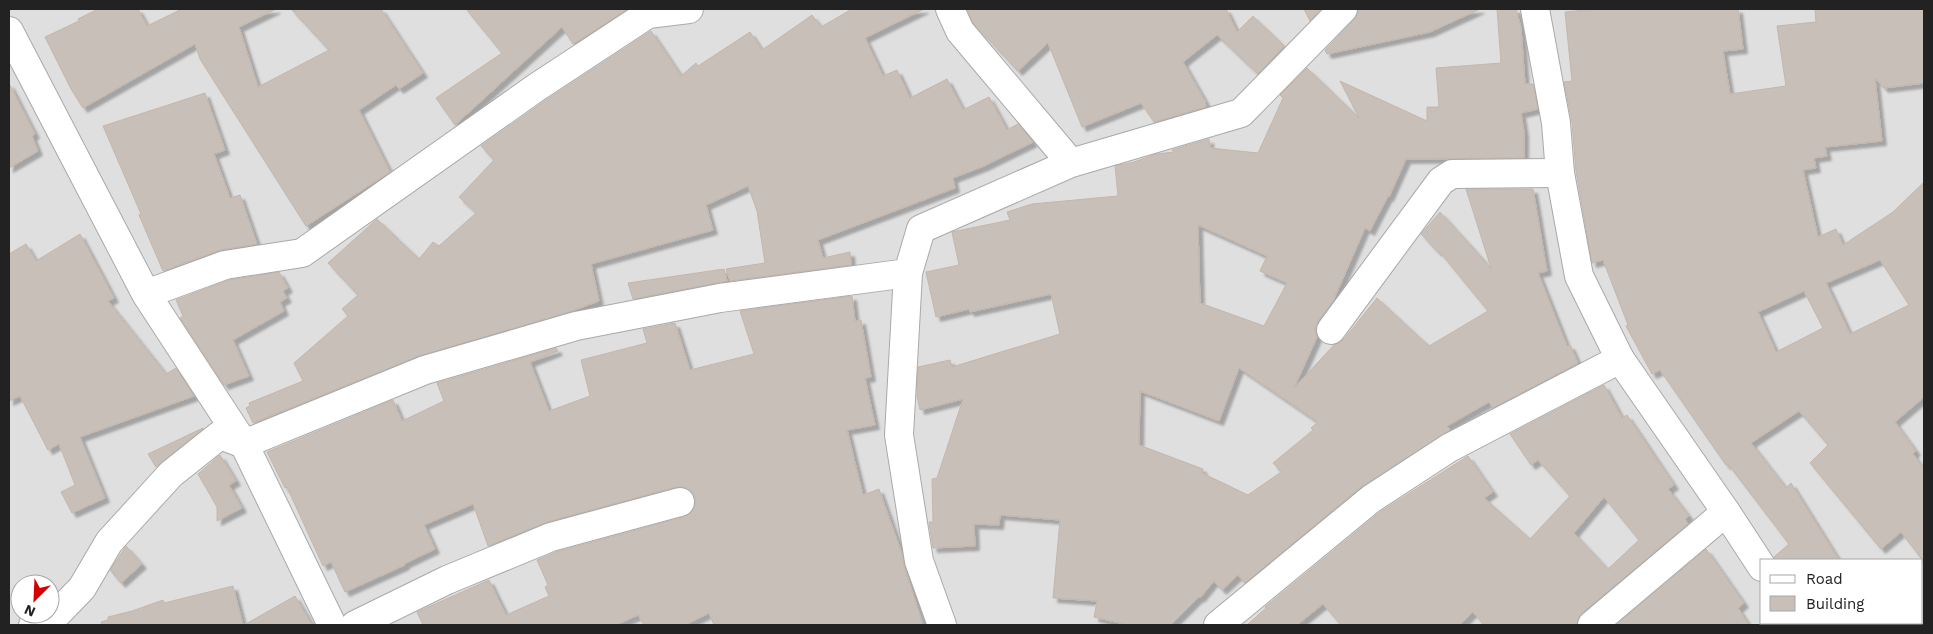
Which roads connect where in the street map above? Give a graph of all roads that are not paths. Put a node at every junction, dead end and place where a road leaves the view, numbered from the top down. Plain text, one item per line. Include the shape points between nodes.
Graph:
1 (689, 9) edge
2 (950, 9) edge
3 (1343, 9) edge
4 (1536, 9) edge
5 (9, 31) edge
6 (1070, 163) junction
7 (1560, 173) junction
8 (908, 273) junction
9 (146, 294) junction
10 (1331, 330) dead end
11 (1620, 359) junction
12 (244, 444) junction
13 (680, 502) dead end
14 (1726, 512) junction
15 (1760, 564) edge
16 (33, 625) edge
17 (332, 625) edge
18 (355, 625) edge
19 (942, 625) edge
20 (1218, 625) edge
21 (1592, 625) edge

1 - 9 street via 648,14 537,87 302,253 225,265
2 - 6 street via 960,31
3 - 6 street via 1241,113
4 - 7 street via 1556,123
5 - 9 street
6 - 8 street via 921,229
7 - 10 street via 1452,174 1440,181
7 - 11 street via 1579,276
8 - 12 street via 720,298 576,326 425,370
8 - 19 street via 899,436 919,561
9 - 12 street
11 - 14 street
11 - 20 street via 1449,448 1371,500
12 - 16 street via 220,435 170,474 109,542 82,588 48,623
12 - 17 street
13 - 18 street via 551,537 447,580
14 - 15 street
14 - 21 street

